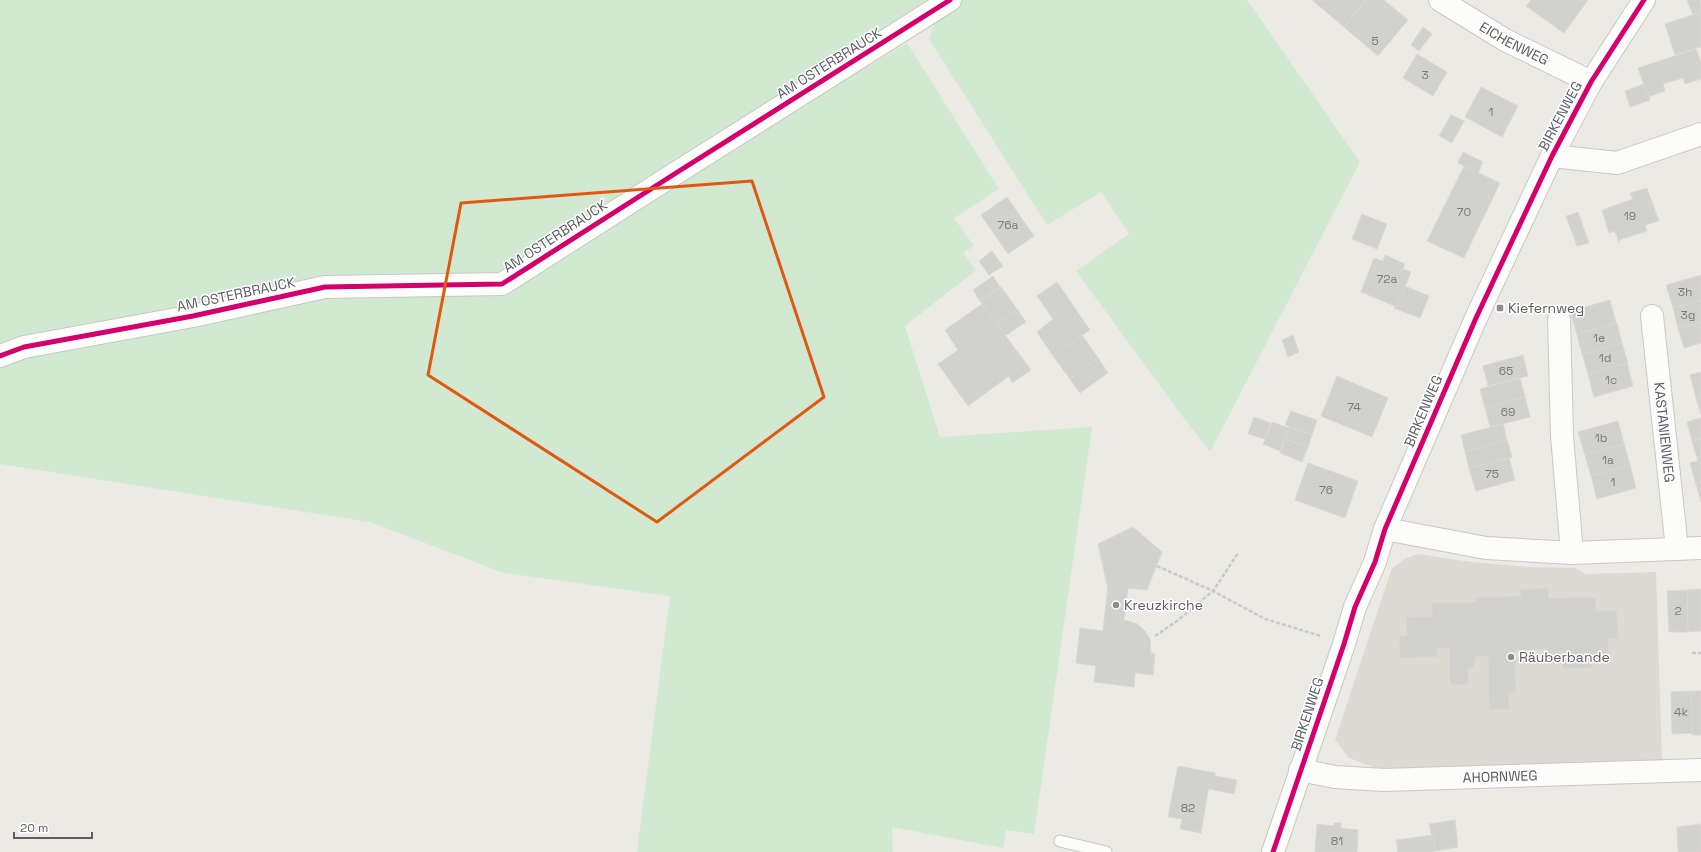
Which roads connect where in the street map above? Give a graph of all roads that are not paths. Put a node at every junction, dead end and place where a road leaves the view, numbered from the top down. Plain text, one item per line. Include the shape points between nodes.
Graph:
1 (950, 0) edge
2 (1440, 0) edge
3 (1644, 0) edge
4 (1591, 82) junction
5 (1701, 134) edge
6 (1552, 156) junction
7 (1652, 316) dead end
8 (1559, 319) dead end
9 (0, 356) edge
10 (1385, 529) junction
11 (1701, 548) edge
12 (1678, 549) junction
13 (1572, 553) junction
14 (1300, 770) junction
15 (1701, 770) edge
16 (1060, 841) dead end
17 (1106, 852) edge
18 (1272, 852) edge

1 - 9 street, AM OSTERBRAUCK via 502,284 325,287 193,316 24,348
2 - 4 street, EICHENWEG via 1505,40
3 - 4 street, BIRKENWEG
4 - 6 street, BIRKENWEG
5 - 6 street via 1617,163
6 - 10 street, BIRKENWEG via 1476,318
7 - 12 street, KASTANIENWEG
8 - 13 street via 1562,436
10 - 13 street via 1486,548
10 - 14 street, BIRKENWEG via 1375,562 1355,607
11 - 12 street
12 - 13 street
14 - 15 street, AHORNWEG via 1335,777 1384,780
14 - 18 street, BIRKENWEG
16 - 17 lane

